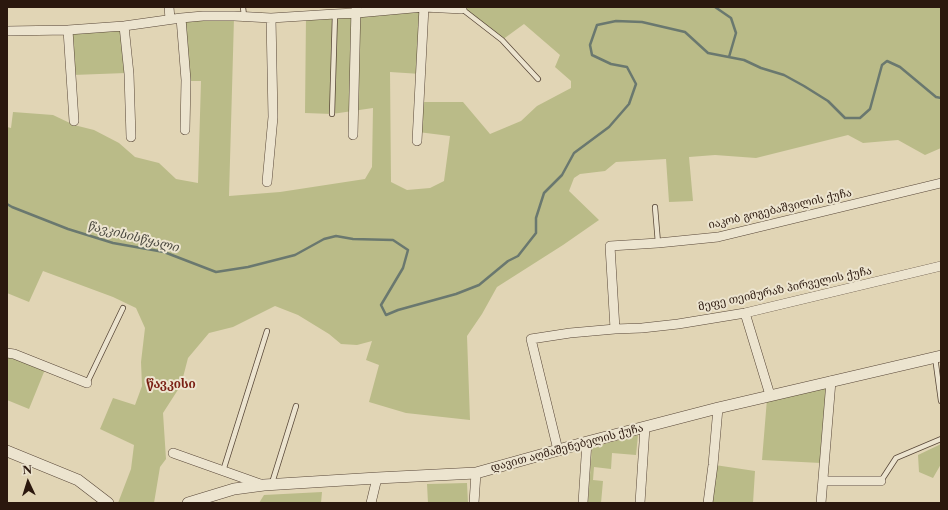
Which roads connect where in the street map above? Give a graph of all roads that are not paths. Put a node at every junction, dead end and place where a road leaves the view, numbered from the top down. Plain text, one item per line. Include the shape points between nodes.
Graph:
1 (169, 7) edge
2 (424, 7) edge
3 (408, 8) edge
4 (440, 8) edge
5 (462, 9) joint
6 (357, 10) edge
7 (243, 12) edge
8 (335, 14) junction
9 (181, 18) junction
10 (271, 18) junction
11 (170, 19) junction
12 (124, 26) junction
13 (68, 30) junction
14 (7, 31) edge
15 (538, 79) dead end
16 (332, 114) dead end
17 (74, 120) dead end
18 (185, 130) dead end
19 (353, 135) dead end
20 (131, 137) dead end
21 (418, 141) dead end
22 (267, 182) dead end
23 (941, 183) edge
24 (655, 207) dead end
25 (658, 243) junction
26 (941, 266) edge
27 (123, 308) dead end
28 (745, 313) junction
29 (615, 329) junction
30 (267, 331) dead end
31 (7, 353) edge
32 (938, 357) edge
33 (831, 381) junction
34 (87, 383) joint
35 (770, 395) junction
36 (941, 401) edge
37 (296, 406) dead end
38 (718, 408) junction
39 (645, 427) junction
40 (941, 439) edge
41 (586, 442) junction
42 (558, 450) junction
43 (7, 451) edge
44 (173, 453) dead end
45 (223, 471) junction
46 (476, 473) junction
47 (377, 478) junction
48 (823, 481) junction
49 (881, 481) joint
50 (268, 485) junction
51 (108, 503) edge
52 (188, 503) edge
53 (371, 503) edge
54 (474, 503) edge
55 (583, 503) edge
56 (640, 503) edge
57 (708, 503) edge
58 (821, 503) edge

1 - 11 street
2 - 3 street
2 - 4 street
2 - 21 street
3 - 6 street
4 - 5 street
5 - 15 lane via 502,40
6 - 8 street
6 - 19 street
7 - 9 street
7 - 10 street
8 - 10 street
8 - 16 lane
9 - 11 street
9 - 18 street via 186,80
10 - 22 street via 273,118
11 - 12 street
12 - 13 street
12 - 20 street
13 - 14 street
13 - 17 street
23 - 25 street, იაკობ გოგებაშვილის ქუჩა via 718,237
24 - 25 lane
25 - 29 street, იაკობ გოგებაშვილის ქუჩა via 610,246
26 - 28 street, მეფე თეიმურაზ პირველის ქუჩა
27 - 34 lane
28 - 29 street, მეფე თეიმურაზ პირველის ქუჩა via 678,324
28 - 35 street
29 - 42 street, მეფე თეიმურაზ პირველის ქუჩა via 531,339
30 - 45 lane
31 - 34 street
32 - 33 street, დავით აღმაშენებელის ქუჩა
32 - 36 lane
33 - 35 street, დავით აღმაშენებელის ქუჩა
33 - 48 street
35 - 38 street, დავით აღმაშენებელის ქუჩა
37 - 50 lane
38 - 39 street, დავით აღმაშენებელის ქუჩა
38 - 57 street
39 - 41 street, დავით აღმაშენებელის ქუჩა
39 - 56 street
40 - 49 lane via 896,458
41 - 42 street, დავით აღმაშენებელის ქუჩა
41 - 55 street
42 - 46 street, დავით აღმაშენებელის ქუჩა
43 - 51 street via 78,480
44 - 45 street
45 - 50 street
46 - 47 street, დავით აღმაშენებელის ქუჩა
46 - 54 street
47 - 50 street, დავით აღმაშენებელის ქუჩა
47 - 53 street
48 - 49 street
48 - 58 street
50 - 52 street, დავით აღმაშენებელის ქუჩა via 234,490

